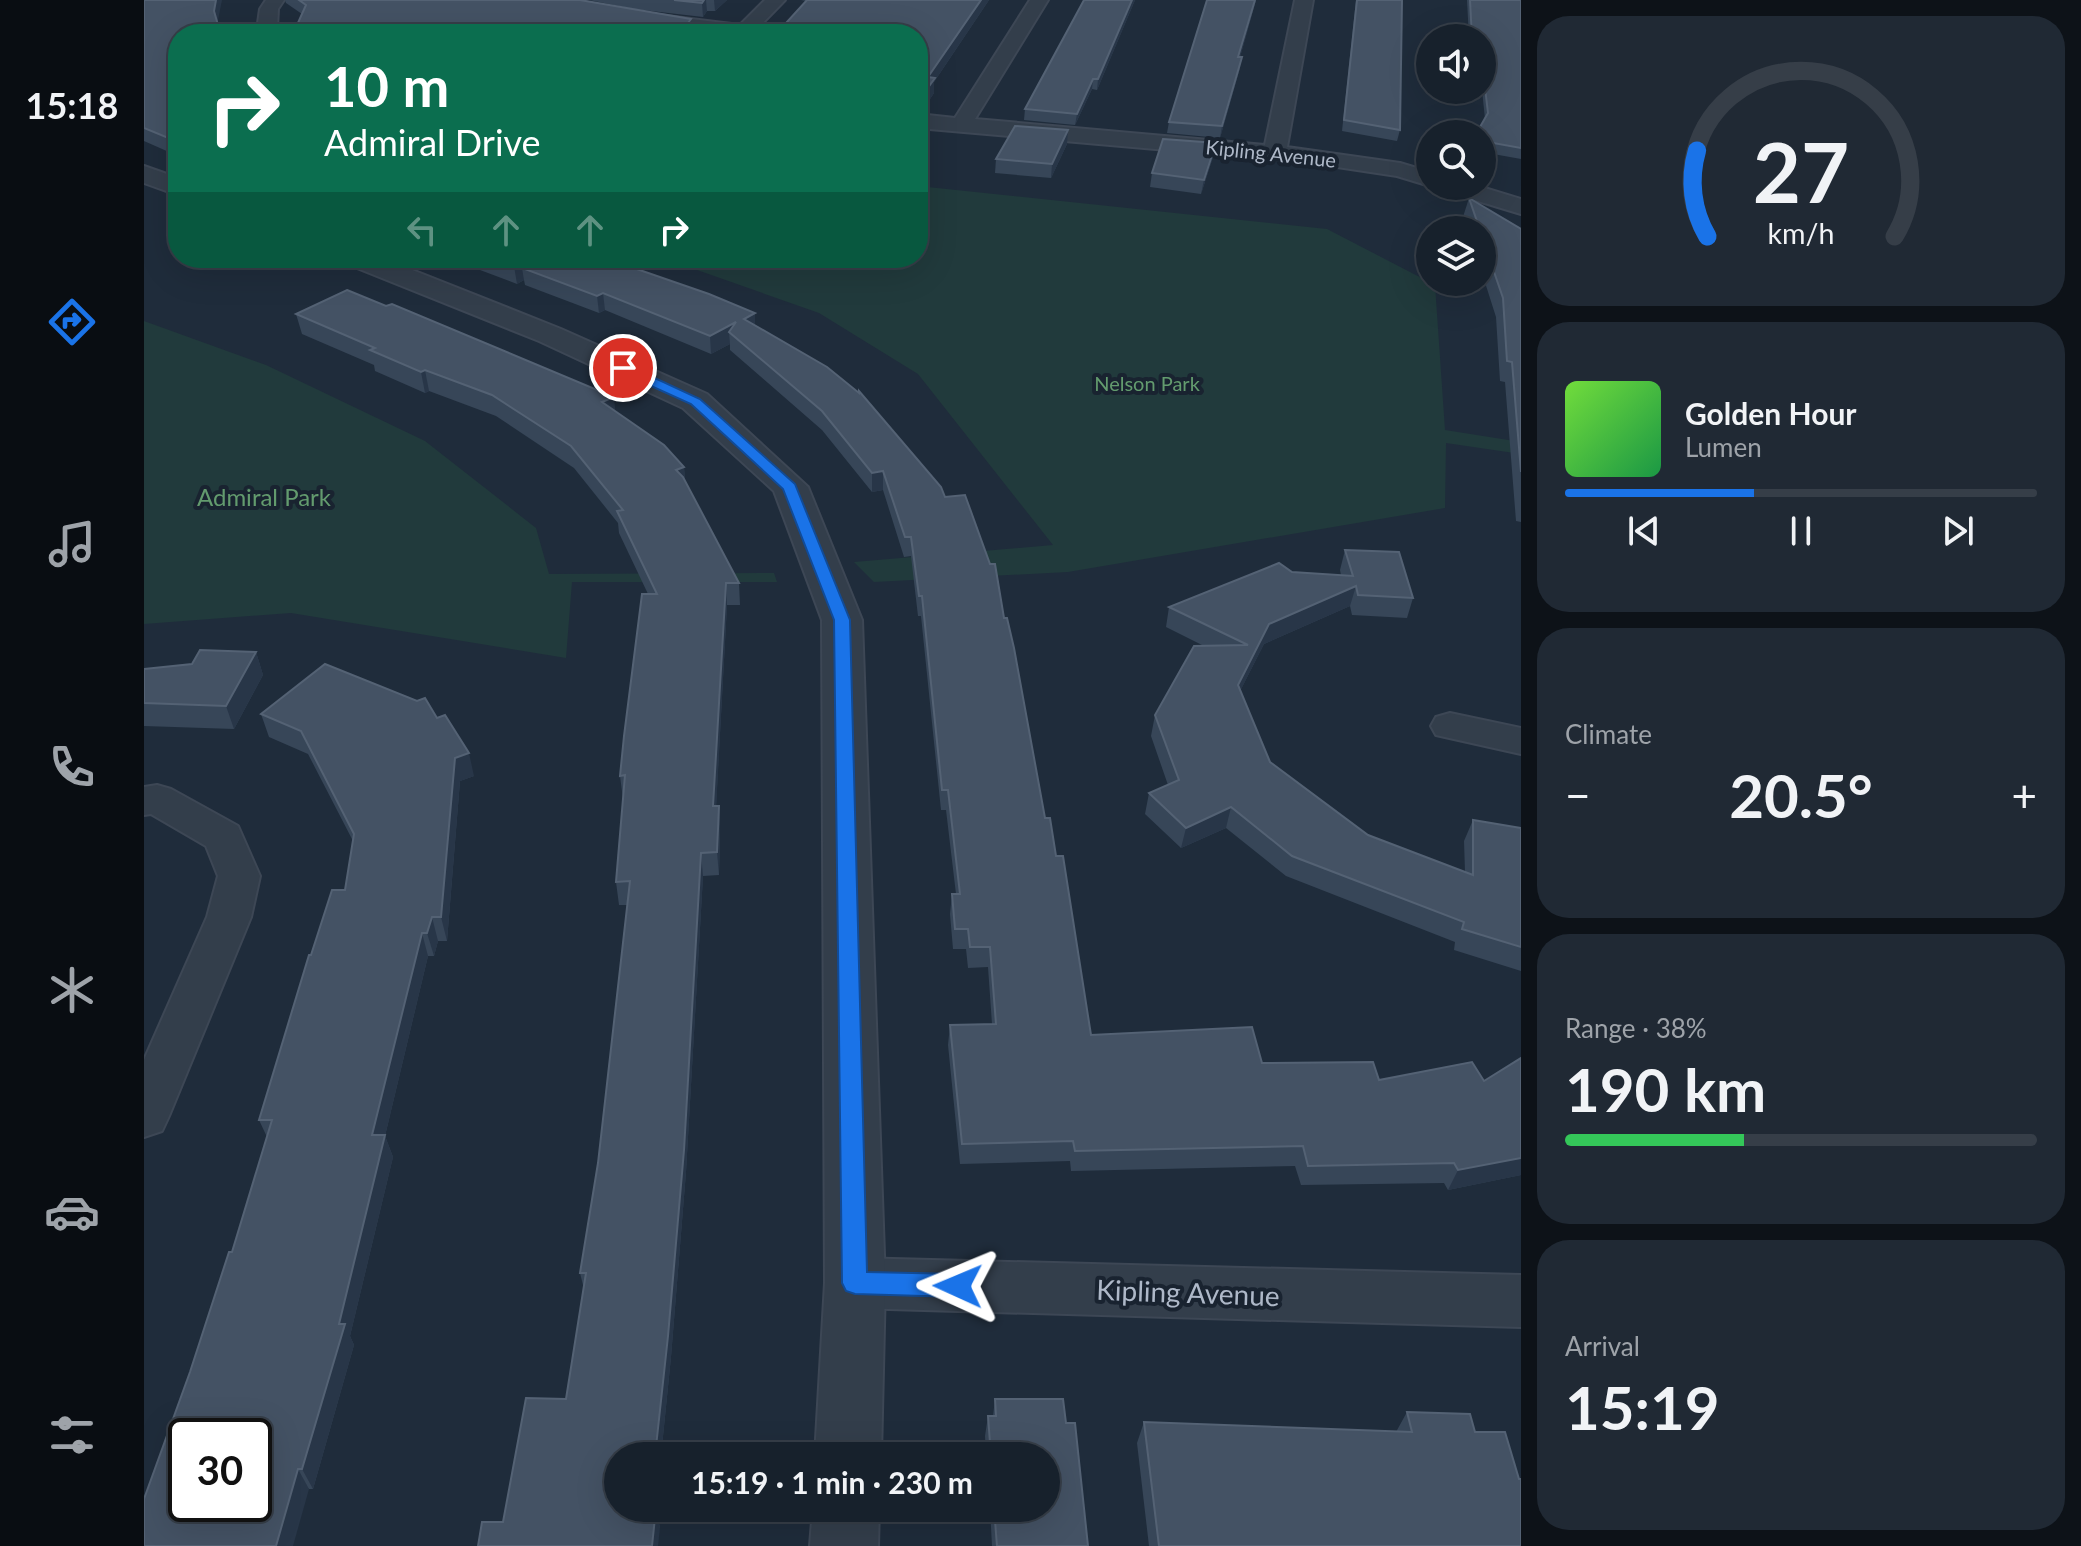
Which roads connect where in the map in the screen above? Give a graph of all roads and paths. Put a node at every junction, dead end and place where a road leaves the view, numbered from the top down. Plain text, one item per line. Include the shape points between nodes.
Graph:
1 (275, 0) edge
2 (548, 0) edge
3 (776, 0) edge
4 (1039, 0) edge
5 (1304, 0) edge
6 (268, 24) edge
7 (681, 24) edge
8 (751, 24) edge
9 (928, 122) edge
10 (961, 125) junction
11 (1275, 152) junction
12 (144, 174) edge
13 (1416, 175) edge
14 (168, 183) edge
15 (1496, 197) edge
16 (1516, 202) edge
17 (382, 268) edge
18 (1450, 726) dead end
19 (1521, 741) edge
20 (144, 801) edge
21 (144, 1116) edge
22 (855, 1283) junction
23 (1521, 1301) edge
24 (849, 1442) edge
25 (845, 1522) edge
26 (844, 1546) edge

1 - 6 street
2 - 7 street
3 - 8 street
4 - 10 street
5 - 11 street
9 - 10 street, Kipling Avenue
10 - 11 street, Kipling Avenue
11 - 13 street, Kipling Avenue
12 - 14 street
15 - 16 street
17 - 22 street via 550,335 695,401 790,487 842,620
18 - 19 street
20 - 21 street via 157,799 223,837 239,876 229,917
22 - 23 street, Kipling Avenue
22 - 24 street
25 - 26 street

